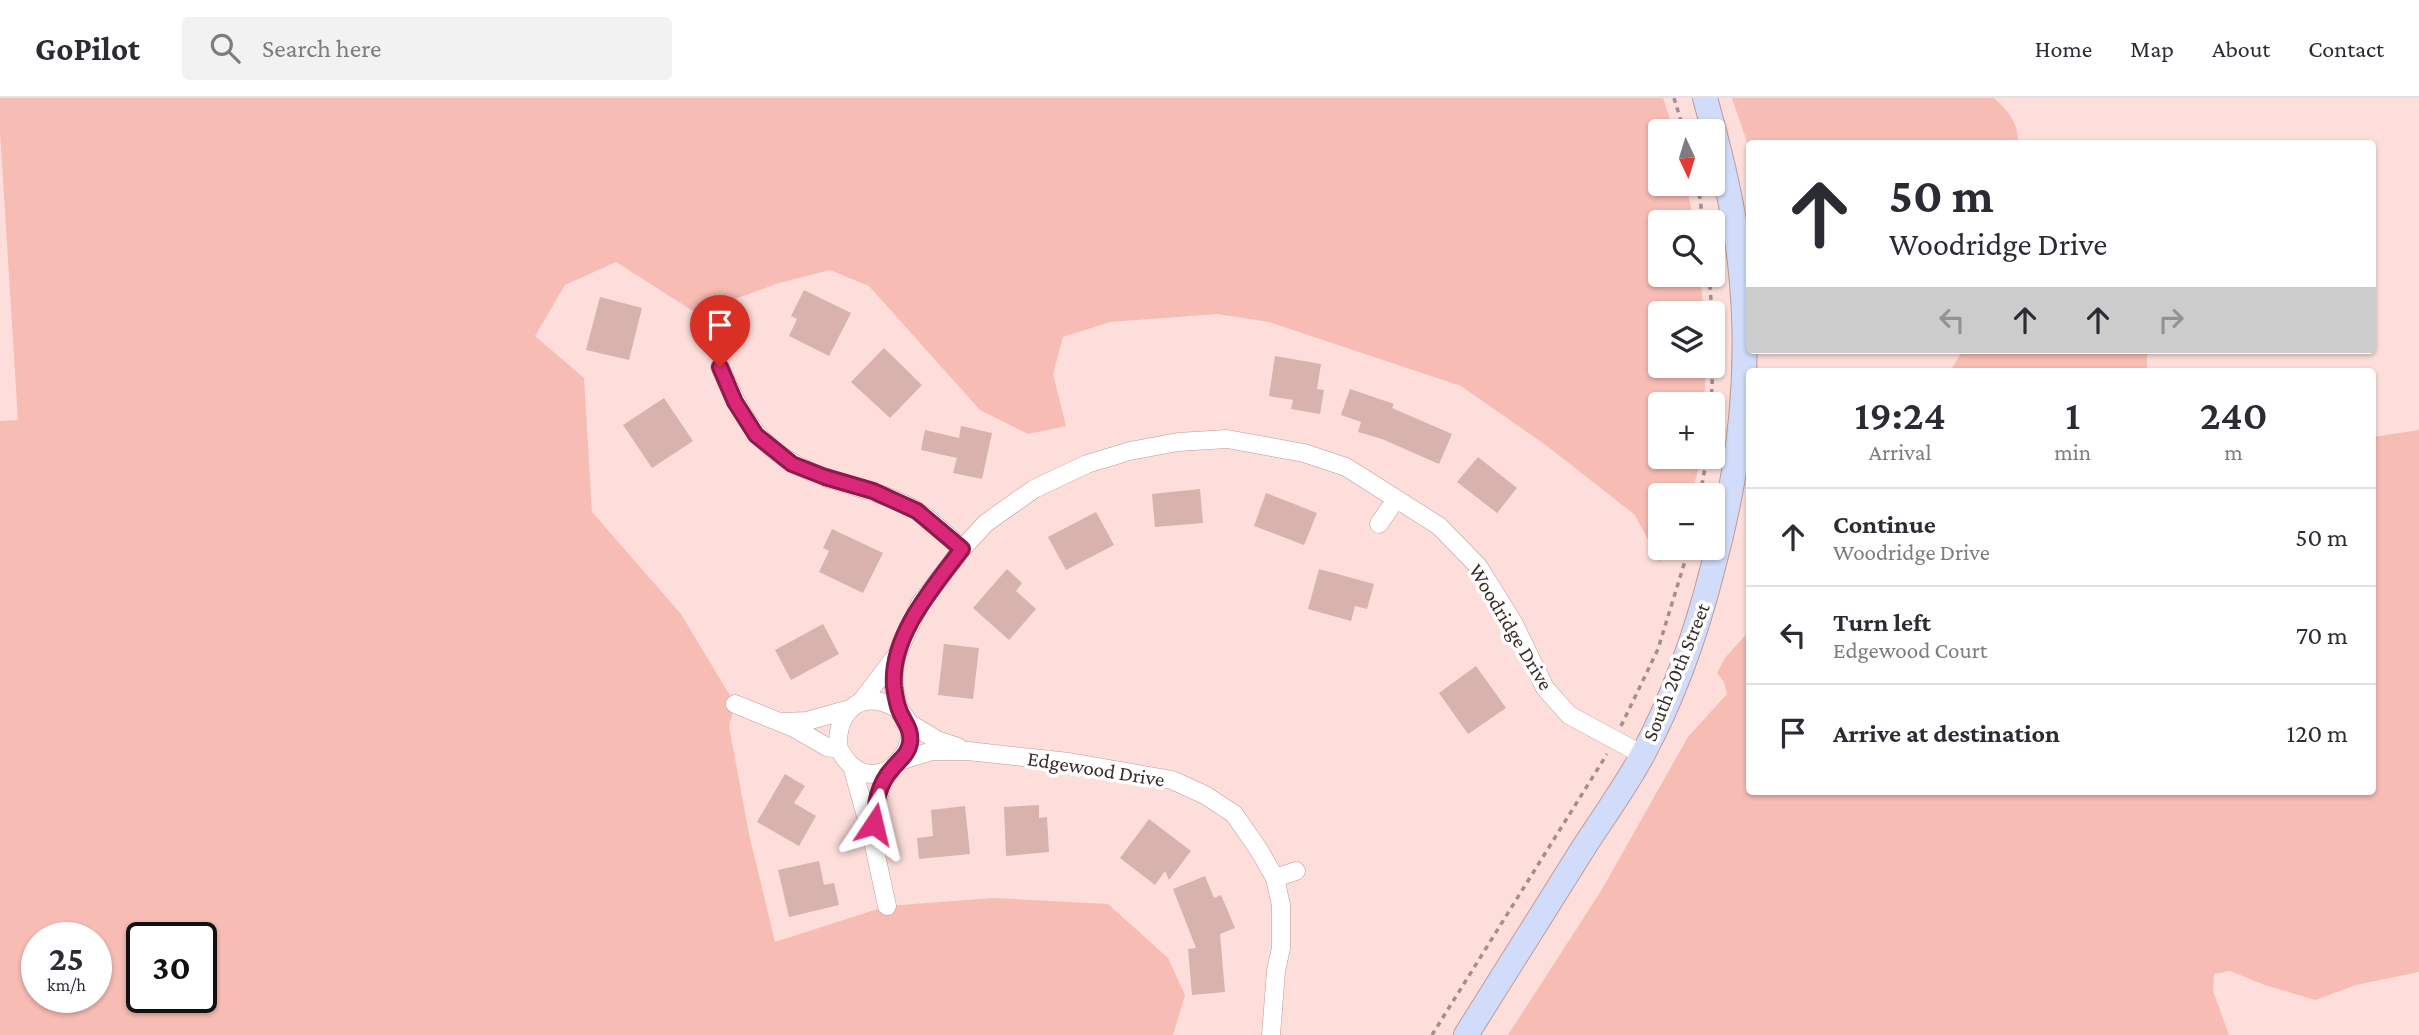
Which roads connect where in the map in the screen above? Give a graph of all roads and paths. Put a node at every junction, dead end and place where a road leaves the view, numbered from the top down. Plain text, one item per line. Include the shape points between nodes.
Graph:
1 (1674, 98) edge
2 (1705, 98) edge
3 (1680, 119) edge
4 (720, 367) dead end
5 (1396, 499) junction
6 (1379, 524) dead end
7 (962, 549) junction
8 (1685, 560) edge
9 (897, 654) junction
10 (735, 704) dead end
11 (855, 706) junction
12 (903, 717) junction
13 (779, 722) junction
14 (1614, 739) junction
15 (839, 749) junction
16 (968, 751) junction
17 (1643, 755) junction
18 (896, 765) junction
19 (852, 766) junction
20 (873, 841) junction
21 (1296, 871) dead end
22 (1275, 878) junction
23 (887, 906) dead end
24 (1271, 1035) edge
25 (1432, 1035) edge
26 (1466, 1035) edge

1 - 3 path
2 - 17 main road, South 20th Street via 1730,197 1740,264 1744,332 1741,430 1729,510 1705,601 1669,701
4 - 7 street via 756,435 792,464 917,511
5 - 6 street
5 - 7 street, Woodridge Drive via 1346,467 1304,453 1227,439 1178,442 1087,464 1034,489 986,523
5 - 14 street, Woodridge Drive via 1439,526 1478,566 1513,622 1545,688 1569,715
7 - 9 street, Woodridge Drive via 920,604
8 - 14 path via 1658,649
9 - 11 street, Woodridge Drive
9 - 12 street, Woodridge Drive via 894,688
10 - 13 street
11 - 12 street via 882,702
11 - 13 street via 807,721
11 - 15 street via 838,727
12 - 16 street via 937,740
12 - 18 street via 910,743
13 - 15 street
14 - 17 street, Woodridge Drive
14 - 25 path
15 - 19 street
16 - 18 street via 932,751
16 - 22 street, Edgewood Drive via 1172,780 1234,814
17 - 26 main road, South 20th Street
18 - 19 street via 872,773
18 - 20 street via 882,783
19 - 20 street
20 - 23 street
21 - 22 street
22 - 24 street, Edgewood Drive via 1282,926

